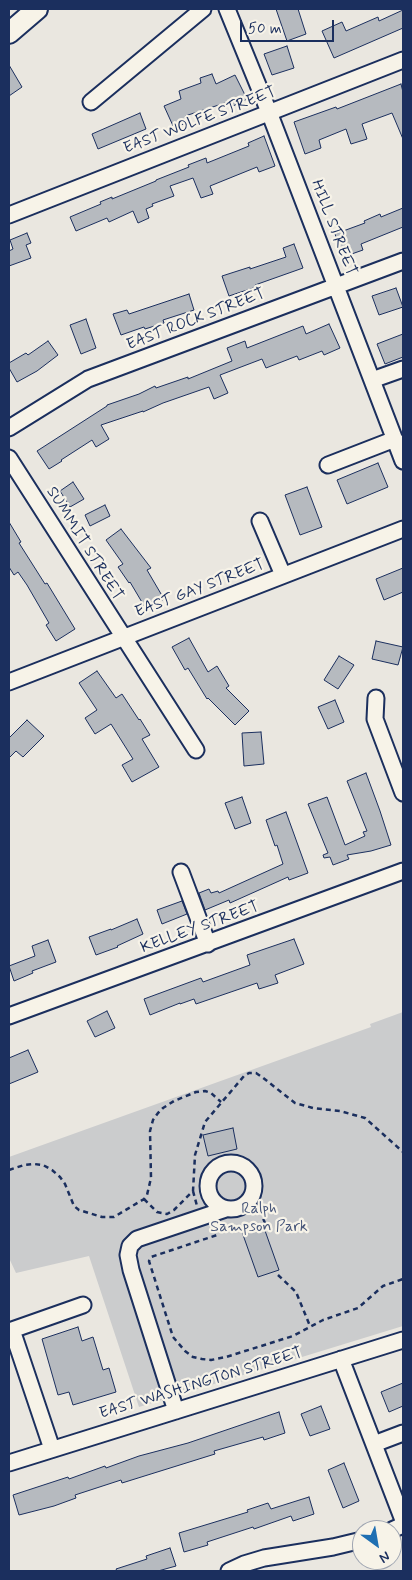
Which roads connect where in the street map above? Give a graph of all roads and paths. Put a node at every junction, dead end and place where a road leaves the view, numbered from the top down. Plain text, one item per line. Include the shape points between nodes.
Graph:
1 (37, 9) edge
2 (203, 9) edge
3 (227, 9) edge
4 (9, 33) edge
5 (403, 60) edge
6 (91, 102) dead end
7 (269, 112) junction
8 (9, 214) edge
9 (403, 261) edge
10 (336, 286) junction
11 (403, 369) edge
12 (372, 380) junction
13 (9, 428) edge
14 (395, 439) junction
15 (9, 458) edge
16 (403, 461) edge
17 (328, 466) dead end
18 (260, 521) dead end
19 (403, 529) edge
20 (283, 575) junction
21 (123, 637) junction
22 (9, 682) edge
23 (376, 698) dead end
24 (196, 750) dead end
25 (403, 793) edge
26 (403, 871) edge
27 (181, 872) dead end
28 (208, 944) junction
29 (9, 1016) edge
30 (221, 1102) junction
31 (403, 1152) edge
32 (9, 1170) edge
33 (192, 1190) junction
34 (144, 1199) junction
35 (257, 1201) dead end
36 (226, 1210) dead end
37 (198, 1212) dead end
38 (266, 1226) dead end
39 (278, 1275) dead end
40 (403, 1279) edge
41 (83, 1306) dead end
42 (310, 1326) junction
43 (170, 1327) dead end
44 (403, 1340) edge
45 (341, 1359) junction
46 (176, 1410) junction
47 (403, 1433) edge
48 (374, 1444) junction
49 (52, 1449) junction
50 (9, 1463) edge
51 (403, 1520) edge
52 (352, 1542) edge
53 (229, 1571) edge

1 - 4 main road
2 - 6 street
3 - 7 street, HILL STREET
5 - 7 street, EAST WOLFE STREET
7 - 8 street, EAST WOLFE STREET
7 - 10 street, HILL STREET
9 - 10 street, EAST ROCK STREET
10 - 12 street, HILL STREET
10 - 13 street, EAST ROCK STREET via 88,379
11 - 12 street
12 - 14 street, HILL STREET
14 - 16 street, HILL STREET
14 - 17 street
15 - 21 street, SUMMIT STREET
18 - 20 street
19 - 20 street, EAST GAY STREET
20 - 21 street, EAST GAY STREET
21 - 22 street, EAST GAY STREET
21 - 24 street, SUMMIT STREET
23 - 25 street via 375,719
26 - 28 street, KELLEY STREET
27 - 28 street
28 - 29 street, KELLEY STREET
30 - 31 path via 244,1076 256,1073 295,1103 365,1118
30 - 33 path via 202,1129 194,1155
30 - 34 path via 211,1092 196,1092 174,1101 158,1113 150,1130 151,1178
32 - 34 path via 24,1165 43,1165 64,1184 74,1206 102,1217 114,1217
33 - 34 path via 167,1214 157,1212
33 - 37 path
35 - 38 path
36 - 46 street via 137,1239 130,1246 130,1270
39 - 42 path via 296,1292
40 - 42 path via 383,1286 358,1308
41 - 49 street via 12,1330
42 - 43 path via 274,1343 212,1360 194,1357 185,1351 173,1337
44 - 45 street, EAST WASHINGTON STREET
45 - 46 street, EAST WASHINGTON STREET
45 - 48 street
46 - 49 street, EAST WASHINGTON STREET
47 - 48 street
48 - 51 street
49 - 50 street, EAST WASHINGTON STREET
52 - 53 street via 264,1558

